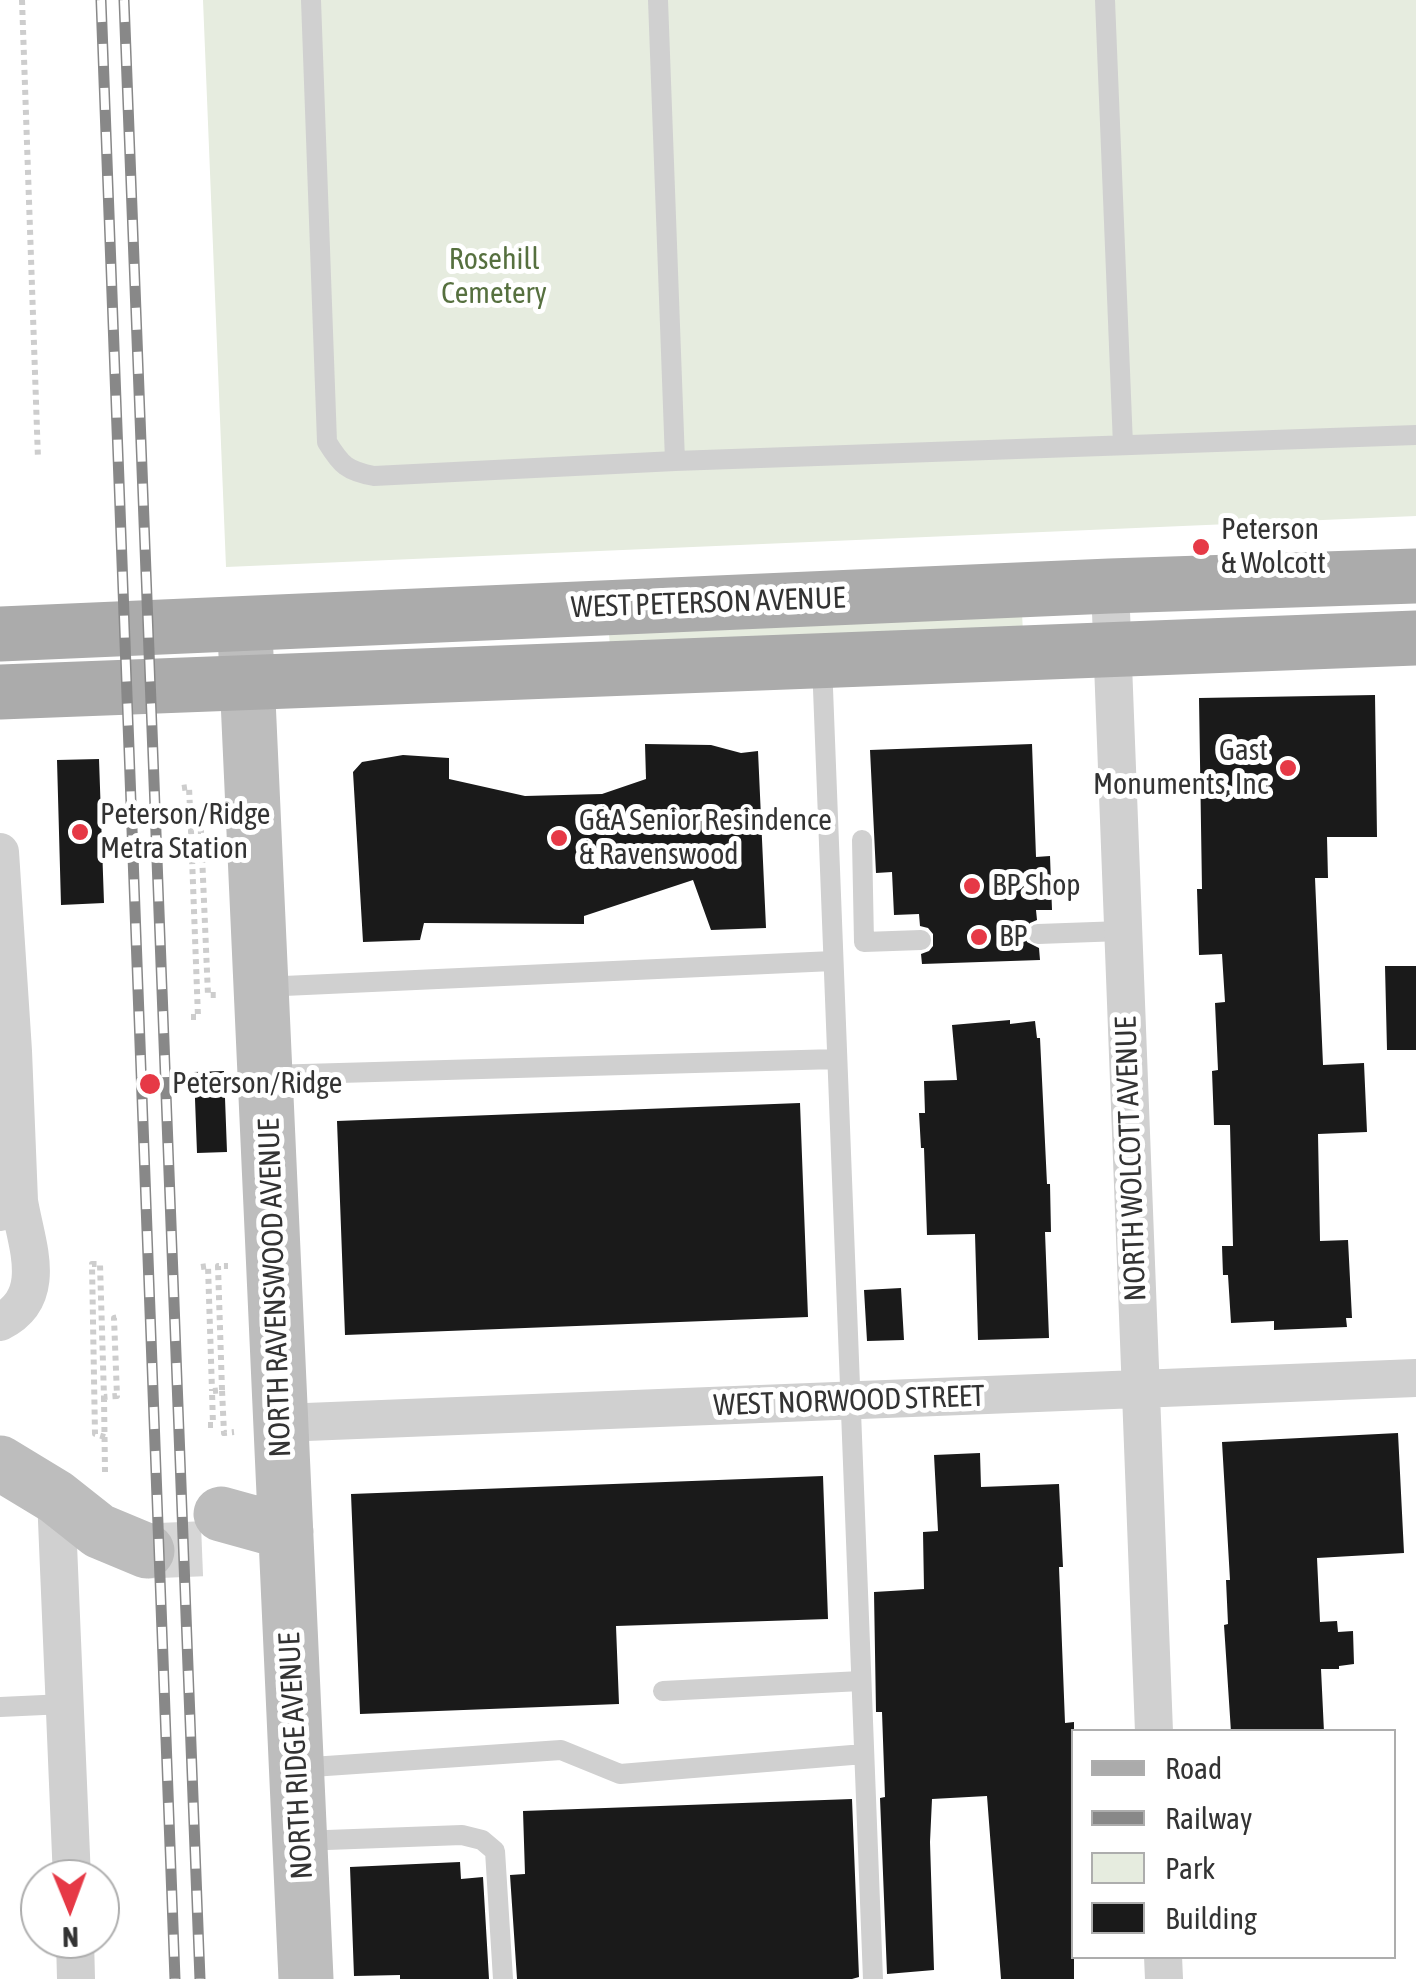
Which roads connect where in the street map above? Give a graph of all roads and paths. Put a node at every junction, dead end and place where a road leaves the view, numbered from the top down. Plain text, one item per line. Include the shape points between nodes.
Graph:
1 (22, 0) edge
2 (311, 0) edge
3 (658, 0) edge
4 (1105, 0) edge
5 (1416, 436) edge
6 (1123, 445) junction
7 (38, 459) dead end
8 (676, 461) junction
9 (1416, 576) edge
10 (1110, 586) junction
11 (244, 624) junction
12 (0, 634) edge
13 (1416, 638) edge
14 (1111, 650) junction
15 (822, 661) junction
16 (247, 684) junction
17 (0, 692) edge
18 (182, 788) dead end
19 (191, 831) junction
20 (862, 840) dead end
21 (0, 852) edge
22 (1122, 931) junction
23 (1038, 934) dead end
24 (920, 940) dead end
25 (833, 961) junction
26 (262, 988) junction
27 (208, 990) dead end
28 (191, 1017) dead end
29 (837, 1058) junction
30 (266, 1075) junction
31 (9, 1206) edge
32 (201, 1267) dead end
33 (218, 1272) dead end
34 (119, 1317) dead end
35 (0, 1322) edge
36 (1416, 1378) edge
37 (222, 1390) junction
38 (1140, 1390) junction
39 (212, 1391) junction
40 (104, 1397) junction
41 (850, 1400) junction
42 (208, 1425) dead end
43 (258, 1428) junction
44 (105, 1436) junction
45 (0, 1464) edge
46 (105, 1472) dead end
47 (56, 1497) junction
48 (222, 1531) tunnel mouth
49 (286, 1532) junction
50 (146, 1534) tunnel mouth
51 (861, 1682) junction
52 (662, 1690) dead end
53 (65, 1704) junction
54 (0, 1707) edge
55 (1154, 1729) edge
56 (864, 1754) junction
57 (297, 1768) junction
58 (300, 1841) junction
59 (71, 1859) edge
60 (306, 1979) edge
61 (503, 1979) edge
62 (873, 1979) edge

1 - 7 path
2 - 8 lane via 327,442 339,460 353,472 374,476
3 - 8 lane
4 - 6 lane
5 - 6 lane
6 - 8 lane
9 - 10 main road, WEST PETERSON AVENUE
10 - 11 main road, WEST PETERSON AVENUE
10 - 14 street, NORTH WOLCOTT AVENUE
11 - 12 main road, WEST PETERSON AVENUE
11 - 16 main road, NORTH RAVENSWOOD AVENUE
13 - 14 main road, WEST PETERSON AVENUE
14 - 15 main road, WEST PETERSON AVENUE
14 - 22 street, NORTH WOLCOTT AVENUE
15 - 16 main road, WEST PETERSON AVENUE
15 - 25 lane
16 - 17 main road, WEST PETERSON AVENUE
16 - 26 main road, NORTH RAVENSWOOD AVENUE
18 - 19 path via 189,787
19 - 27 path via 201,831
19 - 28 path via 198,1017
20 - 24 lane via 864,942
21 - 31 street via 13,1050
22 - 23 lane
22 - 38 street, NORTH WOLCOTT AVENUE
25 - 26 lane
25 - 29 lane
26 - 30 main road, NORTH RAVENSWOOD AVENUE
29 - 30 lane
29 - 41 lane
30 - 43 main road, NORTH RAVENSWOOD AVENUE
31 - 35 street via 32,1276 24,1304
32 - 39 path via 208,1266
33 - 37 path
34 - 40 path via 117,1396
36 - 38 street, WEST NORWOOD STREET
37 - 39 path
37 - 43 path via 224,1432
38 - 41 street, WEST NORWOOD STREET
38 - 55 street, NORTH WOLCOTT AVENUE
39 - 42 path
40 - 44 path
40 - 44 path via 100,1264 92,1264 95,1434
41 - 43 street, WEST NORWOOD STREET
41 - 51 lane
43 - 49 main road, NORTH RAVENSWOOD AVENUE
44 - 46 path
45 - 47 main road
47 - 50 main road via 116,1514
47 - 53 street
48 - 49 main road
49 - 57 main road, NORTH RIDGE AVENUE
51 - 52 lane
51 - 56 lane
53 - 54 lane
53 - 59 street
56 - 57 lane via 620,1774 561,1750
56 - 62 lane
57 - 58 main road, NORTH RIDGE AVENUE
58 - 60 main road, NORTH RIDGE AVENUE
58 - 61 lane via 462,1835 482,1840 495,1850

